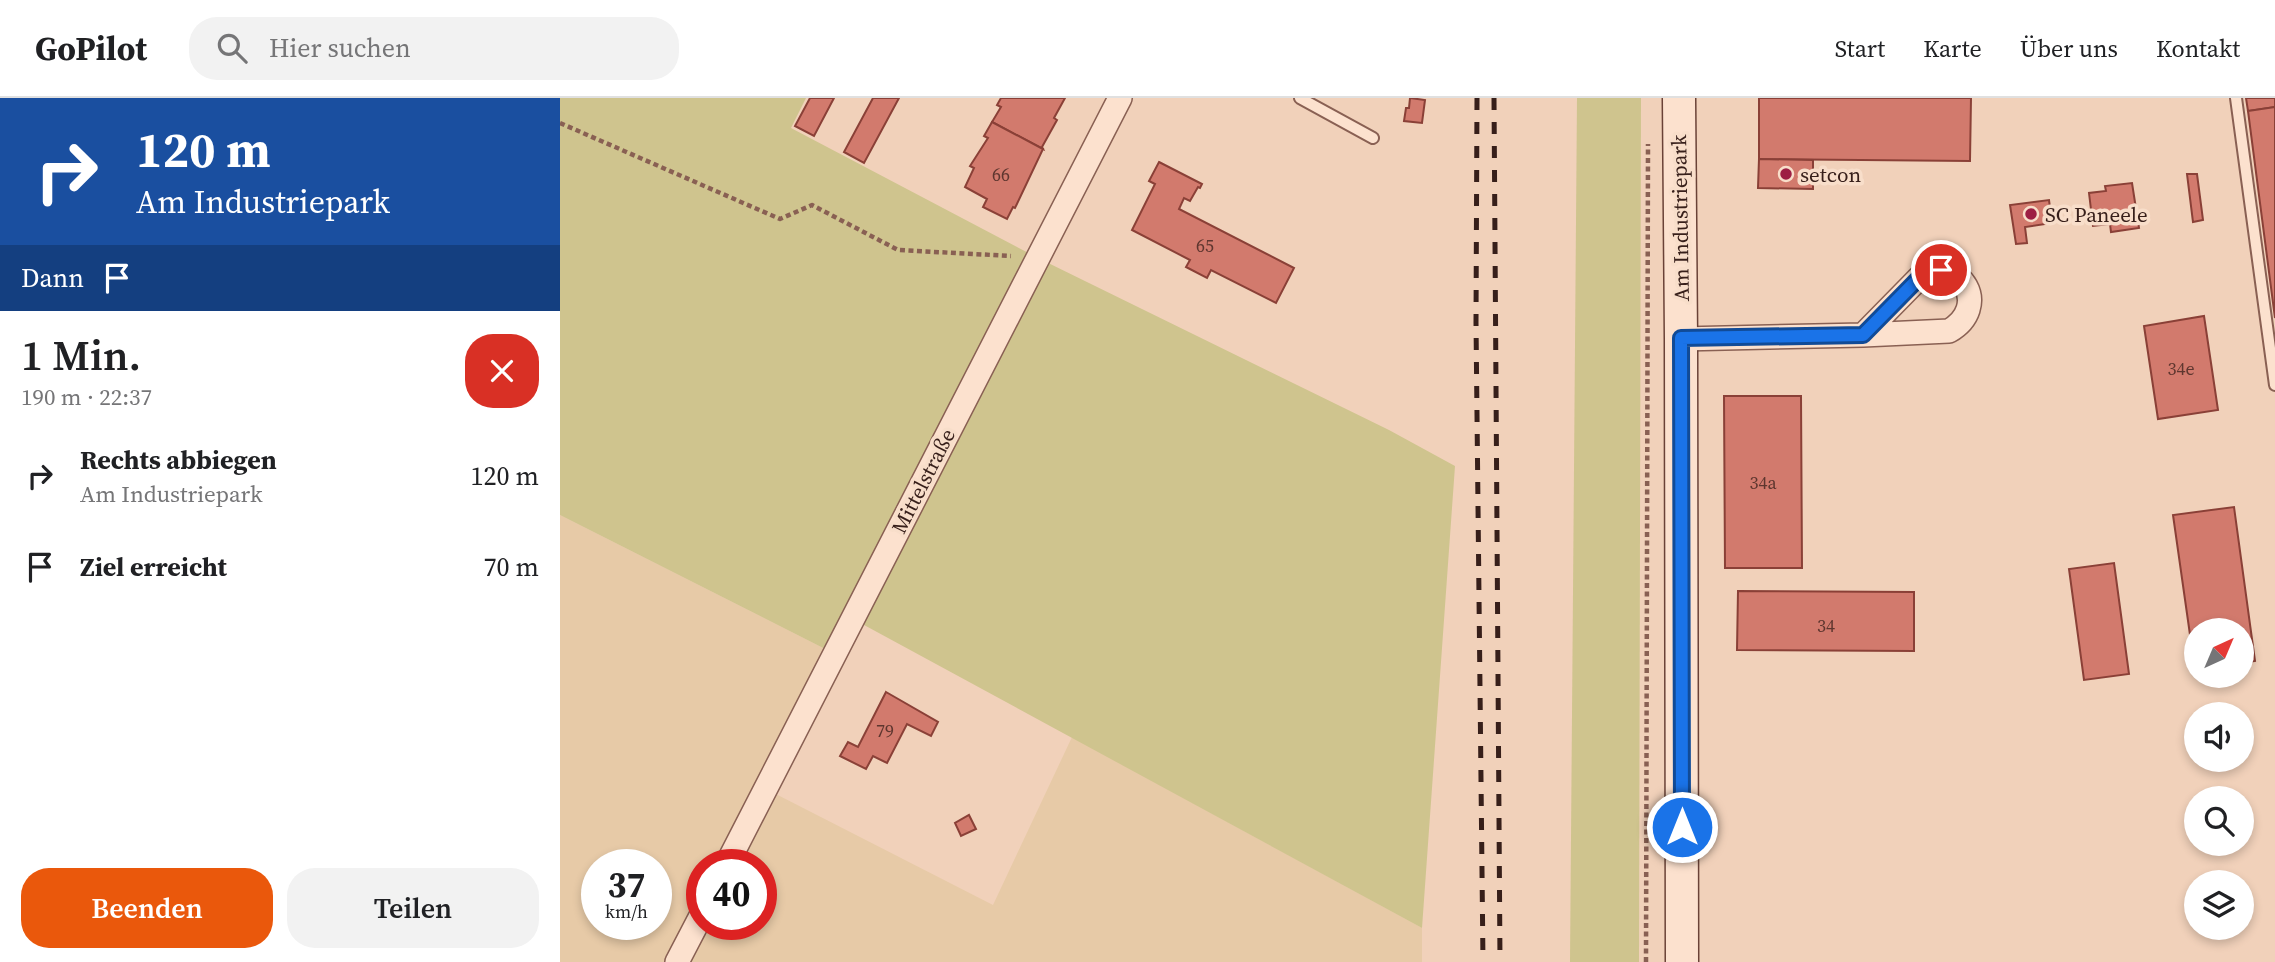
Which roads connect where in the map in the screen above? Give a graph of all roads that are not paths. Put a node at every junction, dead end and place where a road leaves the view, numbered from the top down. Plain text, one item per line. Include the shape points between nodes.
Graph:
1 (1120, 98) edge
2 (1300, 98) edge
3 (1679, 98) edge
4 (2236, 98) edge
5 (1373, 138) dead end
6 (1863, 335) dead end
7 (1681, 338) junction
8 (2275, 385) edge
9 (735, 849) edge
10 (688, 940) edge
11 (677, 962) edge
12 (1682, 962) edge

1 - 9 street, Mittelstraße
2 - 5 lane
3 - 7 street, Am Industriepark
4 - 8 lane
6 - 7 street
7 - 12 street, Am Industriepark
10 - 11 street

